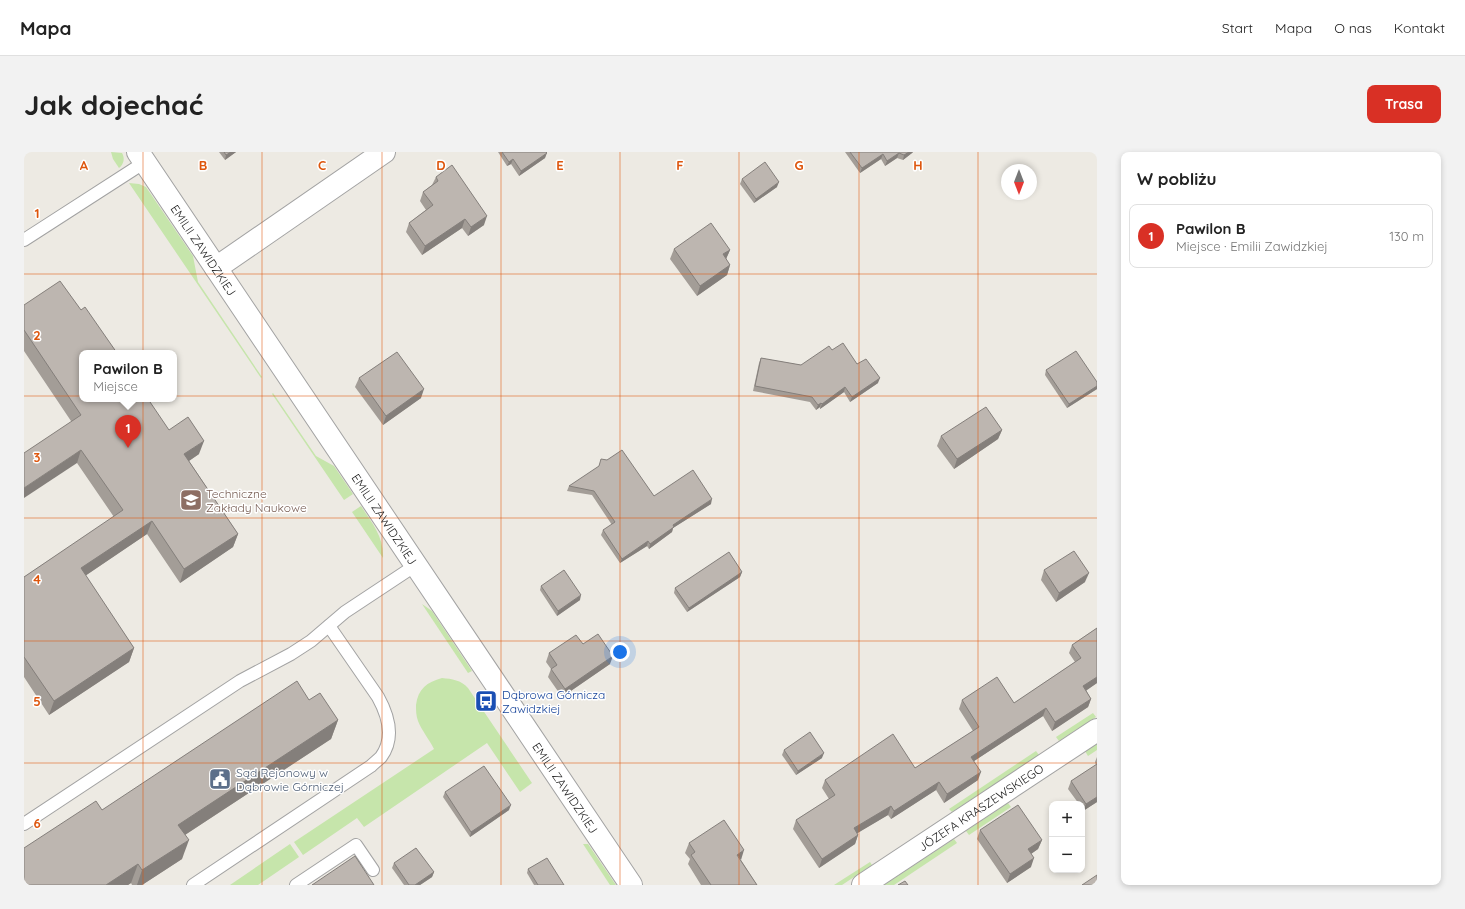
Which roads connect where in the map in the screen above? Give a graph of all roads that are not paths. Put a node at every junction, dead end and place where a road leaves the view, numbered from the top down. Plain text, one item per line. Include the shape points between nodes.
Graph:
1 (384, 152) edge
2 (141, 157) edge
3 (24, 240) edge
4 (216, 268) junction
5 (416, 565) junction
6 (329, 626) junction
7 (1097, 730) edge
8 (24, 824) edge
9 (373, 870) dead end
10 (193, 885) edge
11 (296, 885) edge
12 (631, 885) edge
13 (864, 885) edge

1 - 4 street
2 - 3 lane
2 - 4 street, EMILII ZAWIDZKIEJ
4 - 5 street, EMILII ZAWIDZKIEJ
5 - 6 lane via 345,612
5 - 12 street, EMILII ZAWIDZKIEJ
6 - 8 lane via 291,654 240,681
6 - 10 lane via 385,709 389,721 389,735 381,757
7 - 13 street, JÓZEFA KRASZEWSKIEGO
9 - 11 lane via 356,845

